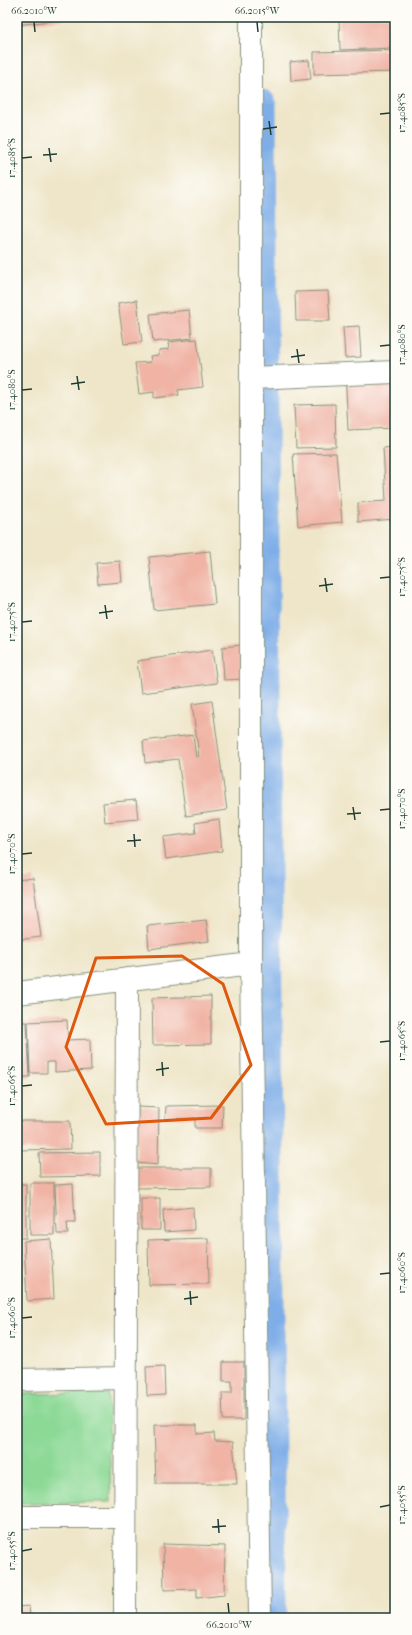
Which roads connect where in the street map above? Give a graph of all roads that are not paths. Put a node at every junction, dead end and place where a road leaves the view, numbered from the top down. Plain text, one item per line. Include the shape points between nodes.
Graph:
1 (251, 17) edge
2 (395, 372) edge
3 (252, 378) junction
4 (251, 964) junction
5 (126, 979) junction
6 (17, 994) edge
7 (125, 1378) junction
8 (17, 1380) edge
9 (125, 1516) junction
10 (17, 1517) edge
11 (126, 1618) edge
12 (260, 1618) edge

1 - 3 street
2 - 3 street
3 - 4 street
4 - 5 street
4 - 12 street
5 - 6 street
5 - 7 street
7 - 8 street
7 - 9 street
9 - 10 street
9 - 11 street

